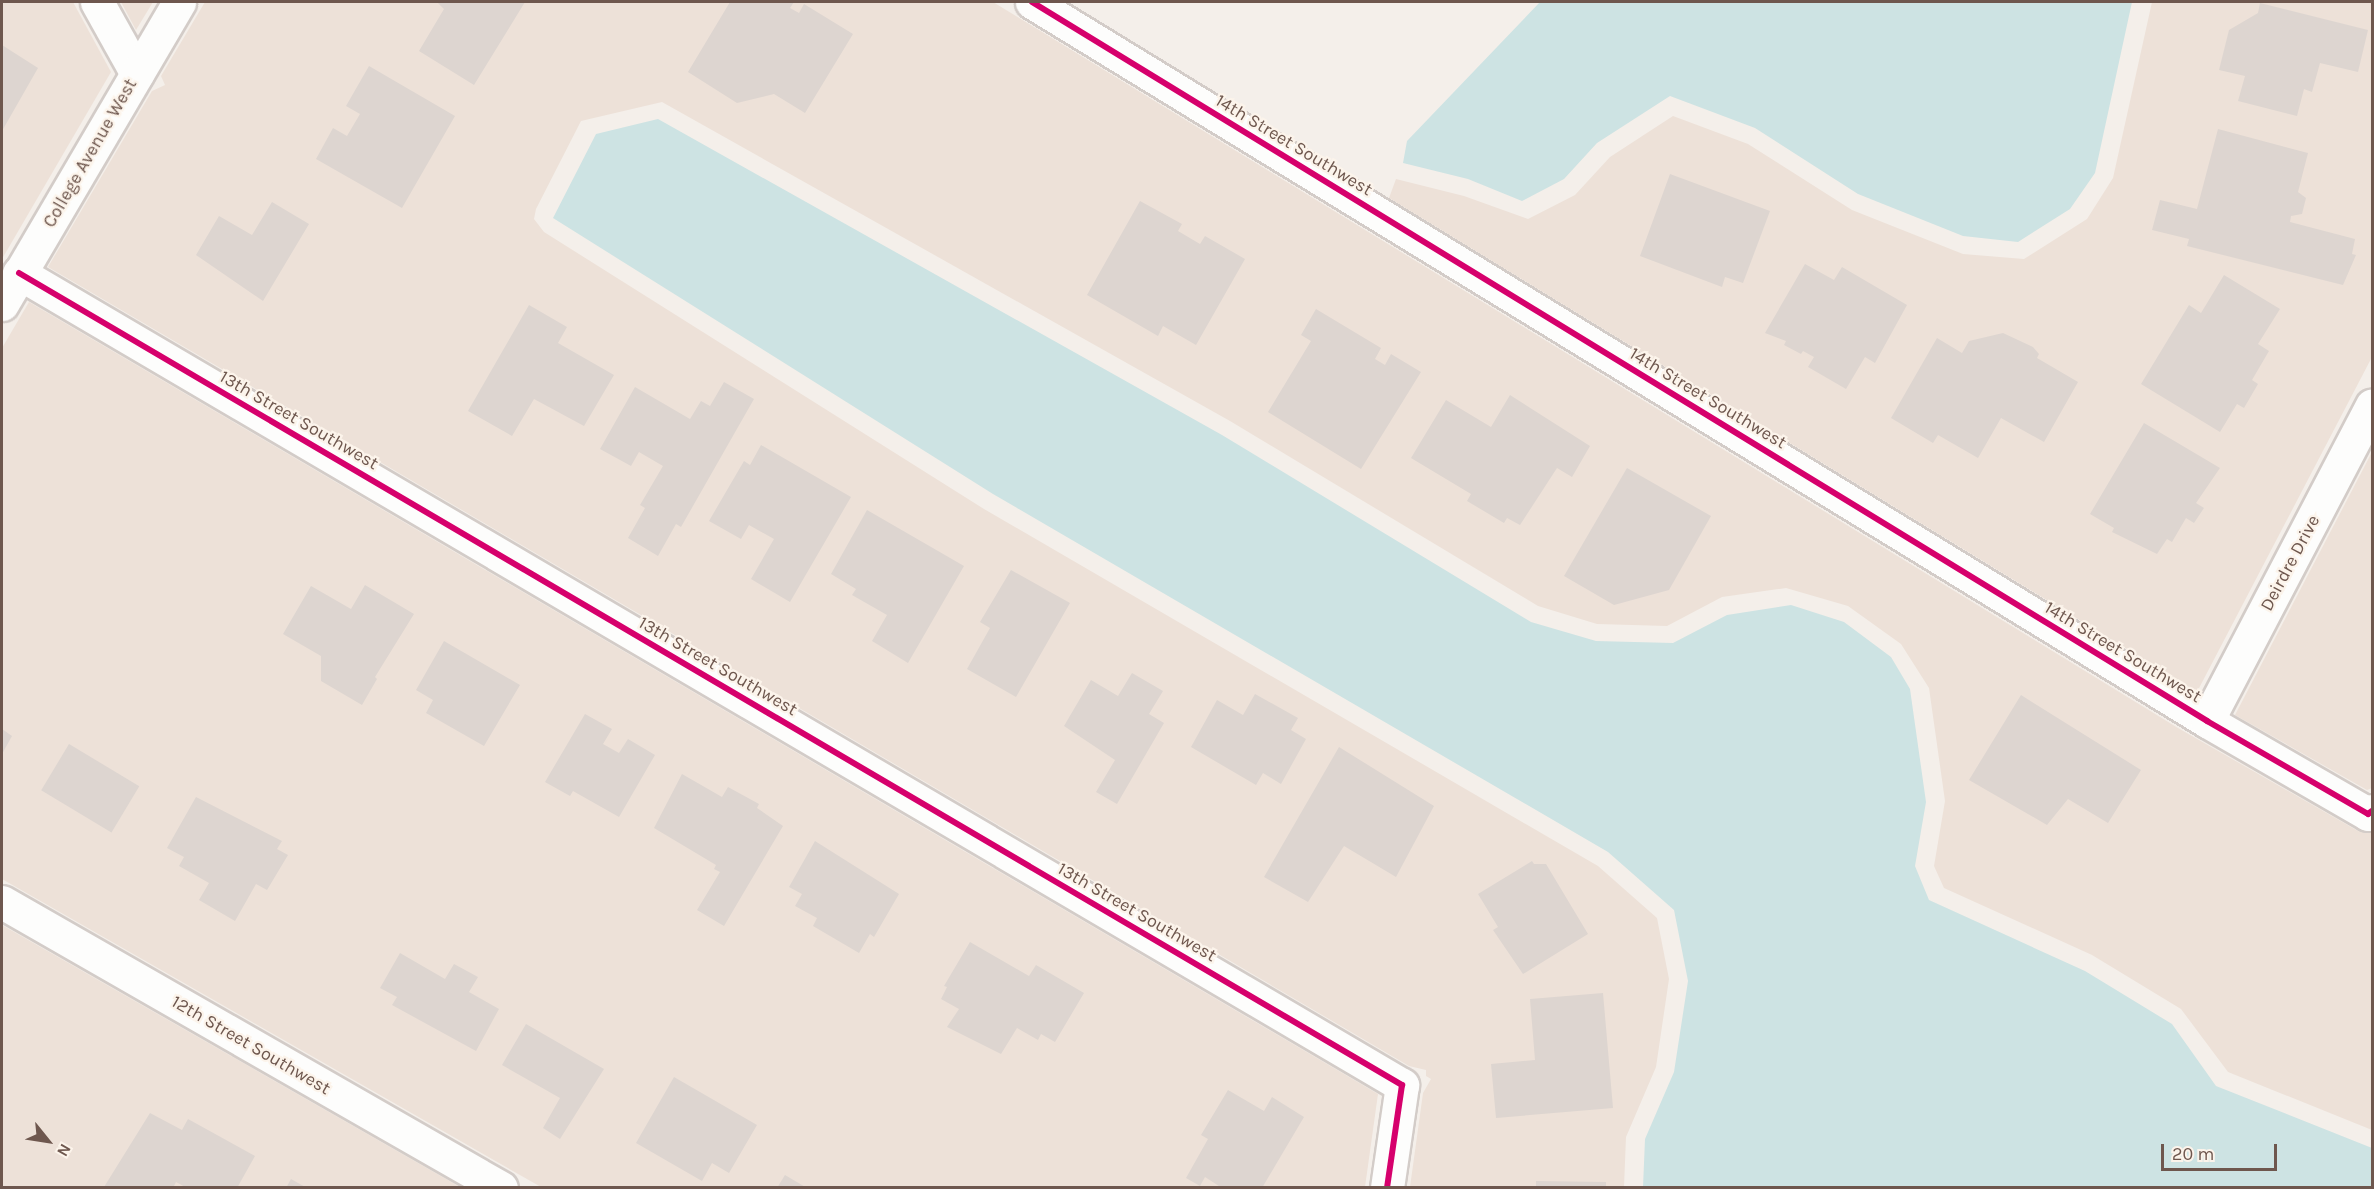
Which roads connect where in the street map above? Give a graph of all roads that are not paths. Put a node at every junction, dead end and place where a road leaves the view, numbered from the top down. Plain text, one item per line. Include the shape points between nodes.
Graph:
1 (97, 2) edge
2 (179, 2) edge
3 (1032, 2) edge
4 (137, 74) junction
5 (19, 273) junction
6 (2, 303) edge
7 (2373, 405) edge
8 (2207, 721) junction
9 (2373, 812) edge
10 (2, 902) edge
11 (501, 1188) edge
12 (1387, 1188) edge

1 - 4 street
2 - 4 street, College Avenue West
3 - 8 street, 14th Street Southwest
4 - 5 street, College Avenue West
5 - 6 street, College Avenue West
5 - 12 street, 13th Street Southwest via 1402,1085
7 - 8 street, Deirdre Drive
8 - 9 street, 14th Street Southwest via 2368,814
10 - 11 street, 12th Street Southwest

